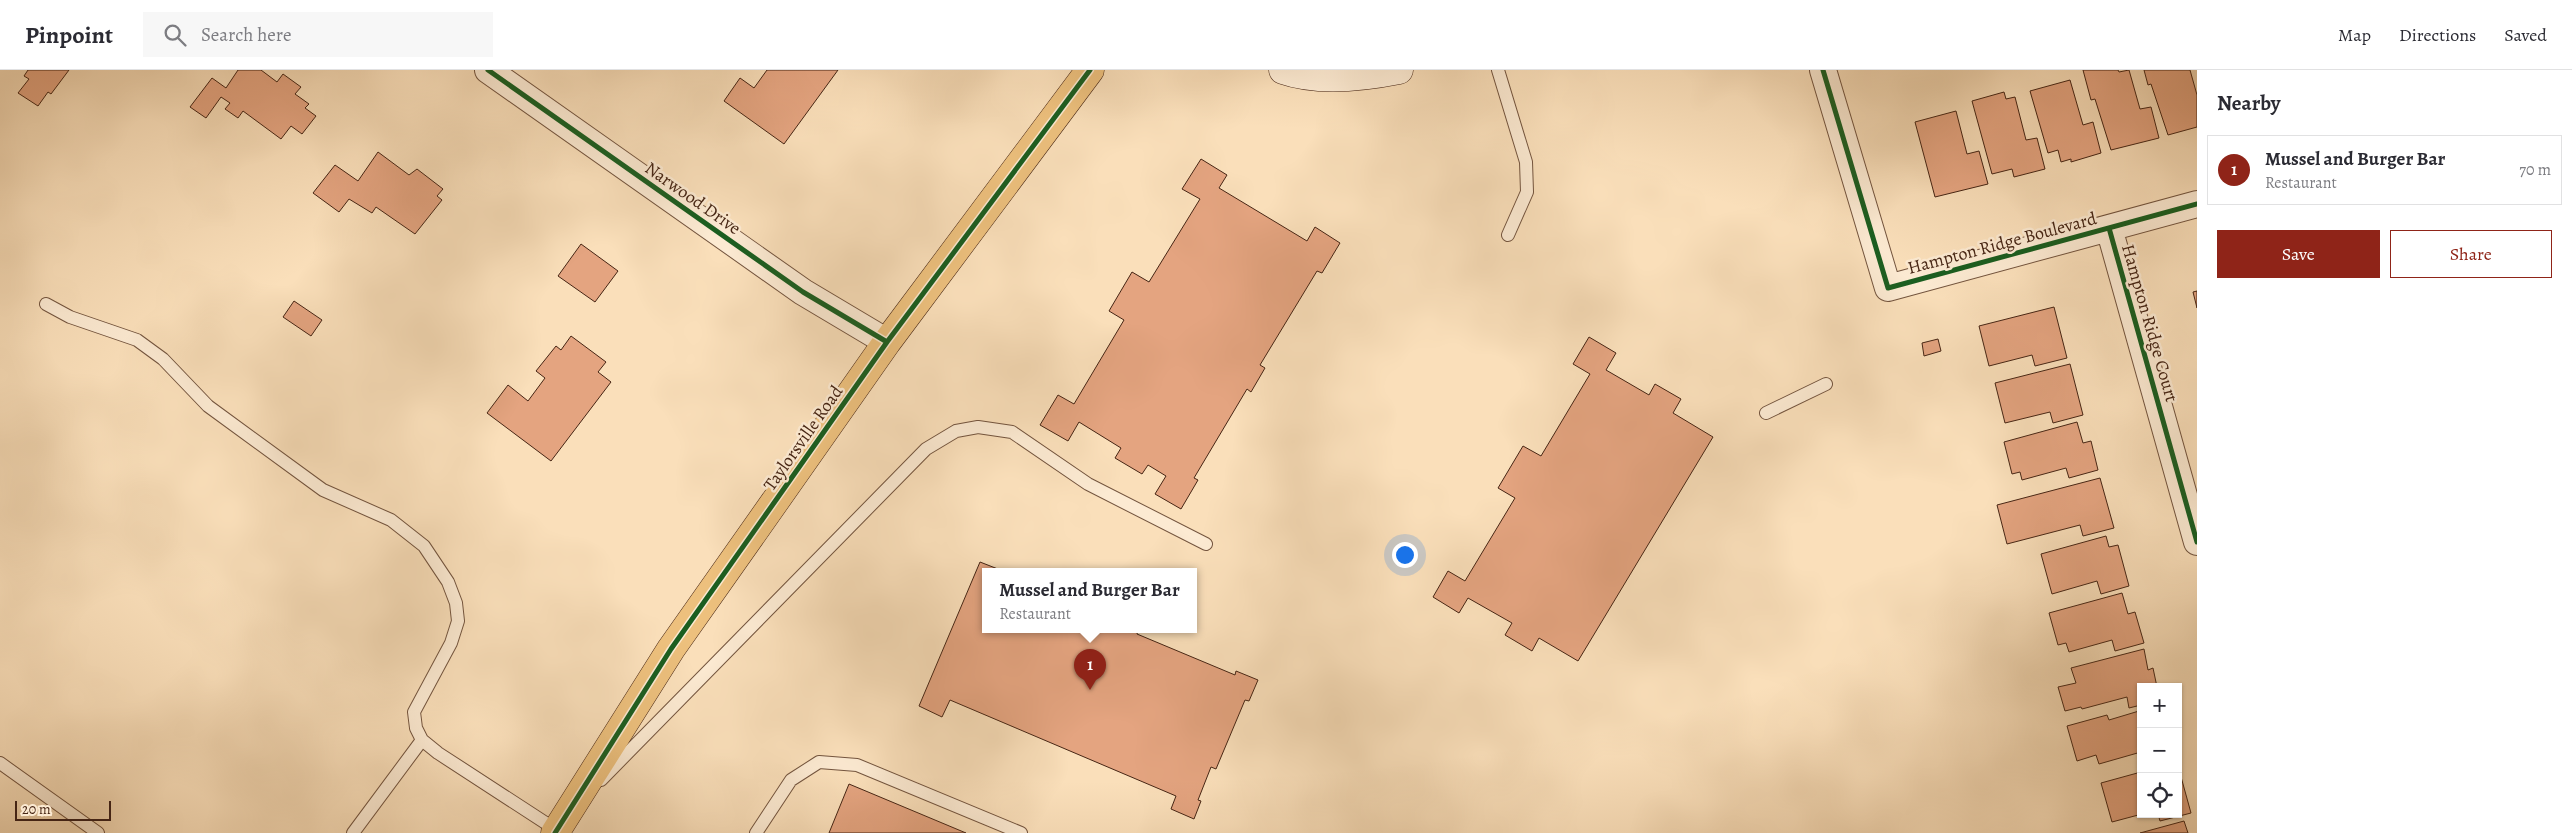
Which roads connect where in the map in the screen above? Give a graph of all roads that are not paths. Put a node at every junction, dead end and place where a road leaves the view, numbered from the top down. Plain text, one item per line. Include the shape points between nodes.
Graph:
1 (488, 70) edge
2 (1090, 70) edge
3 (1283, 70) edge
4 (1399, 70) edge
5 (1498, 70) edge
6 (1823, 70) edge
7 (2197, 204) edge
8 (2109, 228) junction
9 (1508, 235) dead end
10 (46, 304) dead end
11 (887, 342) junction
12 (1826, 384) dead end
13 (1766, 413) dead end
14 (2197, 542) edge
15 (1206, 544) dead end
16 (422, 740) junction
17 (0, 763) edge
18 (561, 827) edge
19 (98, 833) edge
20 (353, 833) edge
21 (756, 833) edge
22 (1020, 833) edge

1 - 11 street, Narwood Drive via 803,292
2 - 11 main road, Taylorsville Road
3 - 4 street via 1319,76 1372,75
5 - 9 lane via 1526,162 1527,192
6 - 8 street, Hampton Ridge Boulevard via 1888,288
7 - 8 street, Hampton Ridge Boulevard
8 - 14 street, Hampton Ridge Court
10 - 16 lane via 70,317 136,340 163,359 208,406 323,490 391,520 424,546 448,582 456,603 458,621 451,643 414,712
11 - 18 main road, Taylorsville Road via 671,649
12 - 13 lane
15 - 18 lane via 1088,484 1012,432 978,427 956,431 926,449
16 - 18 lane
16 - 20 lane
17 - 19 lane
21 - 22 lane via 791,780 819,762 857,765

